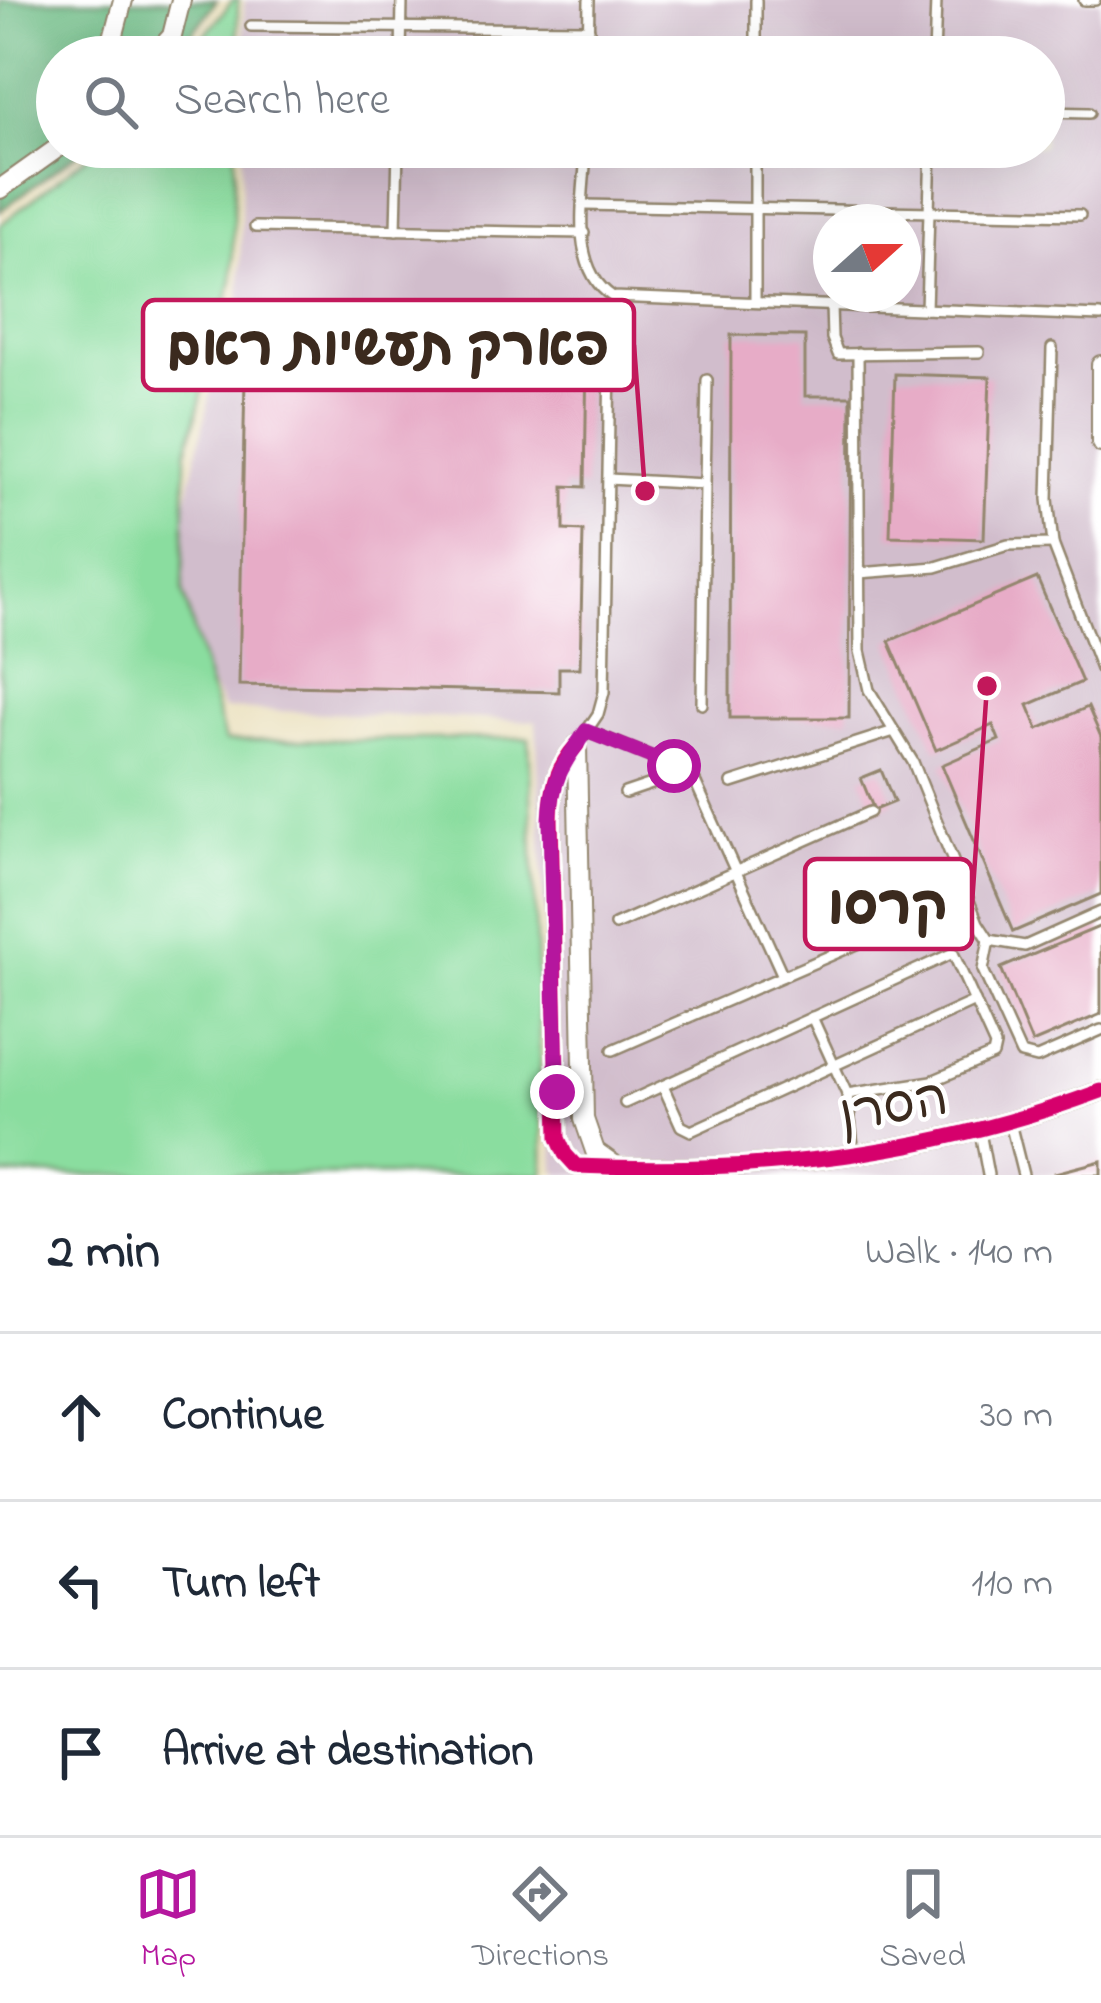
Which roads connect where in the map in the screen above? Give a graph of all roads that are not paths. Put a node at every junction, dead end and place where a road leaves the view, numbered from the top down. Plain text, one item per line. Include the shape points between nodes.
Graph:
1 (123, 0) edge
2 (182, 0) edge
3 (402, 0) edge
4 (589, 0) edge
5 (756, 0) edge
6 (936, 0) edge
7 (1084, 0) edge
8 (1095, 0) edge
9 (251, 26) dead end
10 (401, 27) junction
11 (589, 29) junction
12 (114, 36) edge
13 (172, 36) edge
14 (401, 36) edge
15 (589, 36) edge
16 (755, 36) edge
17 (935, 36) edge
18 (1065, 112) edge
19 (1089, 113) dead end
20 (36, 163) edge
21 (397, 168) edge
22 (586, 168) edge
23 (755, 168) edge
24 (930, 168) edge
25 (0, 189) edge
26 (585, 205) junction
27 (755, 208) junction
28 (929, 212) junction
29 (1080, 215) dead end
30 (255, 226) dead end
31 (396, 230) junction
32 (584, 233) junction
33 (754, 302) junction
34 (813, 304) edge
35 (921, 309) edge
36 (926, 309) junction
37 (831, 312) edge
38 (1101, 316) edge
39 (1052, 348) dead end
40 (979, 352) dead end
41 (858, 353) junction
42 (610, 364) dead end
43 (1101, 364) edge
44 (707, 380) dead end
45 (1101, 442) edge
46 (608, 479) junction
47 (705, 484) junction
48 (1053, 544) junction
49 (859, 573) junction
50 (1101, 669) edge
51 (702, 704) dead end
52 (894, 731) junction
53 (582, 738) junction
54 (684, 772) junction
55 (732, 783) dead end
56 (625, 793) dead end
57 (870, 812) dead end
58 (737, 871) junction
59 (933, 911) dead end
60 (1101, 912) edge
61 (614, 925) dead end
62 (989, 940) junction
63 (783, 976) junction
64 (975, 1001) junction
65 (812, 1017) junction
66 (1101, 1030) edge
67 (613, 1050) dead end
68 (833, 1065) junction
69 (662, 1086) junction
70 (1101, 1091) edge
71 (847, 1094) junction
72 (625, 1103) dead end
73 (1010, 1123) junction
74 (980, 1132) junction
75 (854, 1154) junction
76 (620, 1168) junction
77 (718, 1171) edge
78 (988, 1175) edge
79 (1024, 1175) edge

1 - 12 street
2 - 13 street
3 - 10 lane
4 - 11 lane
5 - 16 lane
6 - 17 lane
7 - 8 lane
9 - 10 lane
10 - 11 lane
10 - 14 lane
11 - 15 lane
18 - 19 lane
20 - 25 street
21 - 31 lane
22 - 26 lane
23 - 27 lane
24 - 28 lane
26 - 27 lane
26 - 32 lane
27 - 28 lane
27 - 33 lane
28 - 29 lane
28 - 36 lane
30 - 31 lane
31 - 32 lane
32 - 33 lane via 588,272 614,297
33 - 34 lane
35 - 36 lane
36 - 38 lane
37 - 41 lane via 838,354
39 - 48 lane
40 - 41 lane
41 - 49 lane
42 - 46 lane
43 - 45 street
44 - 47 lane
46 - 47 lane
46 - 53 lane via 604,692
47 - 51 lane
48 - 49 lane
48 - 50 lane
49 - 52 lane via 868,690
52 - 55 lane
52 - 62 lane
53 - 54 lane
53 - 76 street via 584,1119 596,1151
53 - 76 street, הסרן via 564,759 551,800 558,1138 576,1166
54 - 56 lane
54 - 58 lane via 703,793
57 - 58 lane
58 - 61 lane
58 - 63 lane
59 - 63 lane
60 - 62 lane via 1025,946
62 - 66 lane via 983,970 1021,1054 1037,1058
63 - 67 lane
64 - 65 lane via 952,953
64 - 68 lane
64 - 71 lane via 995,1046 987,1060 932,1081
65 - 68 lane
65 - 69 lane
68 - 69 lane via 691,1131
68 - 71 lane
69 - 72 lane
70 - 73 street, הסרן
71 - 75 lane
73 - 74 street, הסרן
73 - 79 lane
74 - 75 street, הסרן
74 - 78 lane
75 - 77 street, הסרן
76 - 77 street, הסרן

